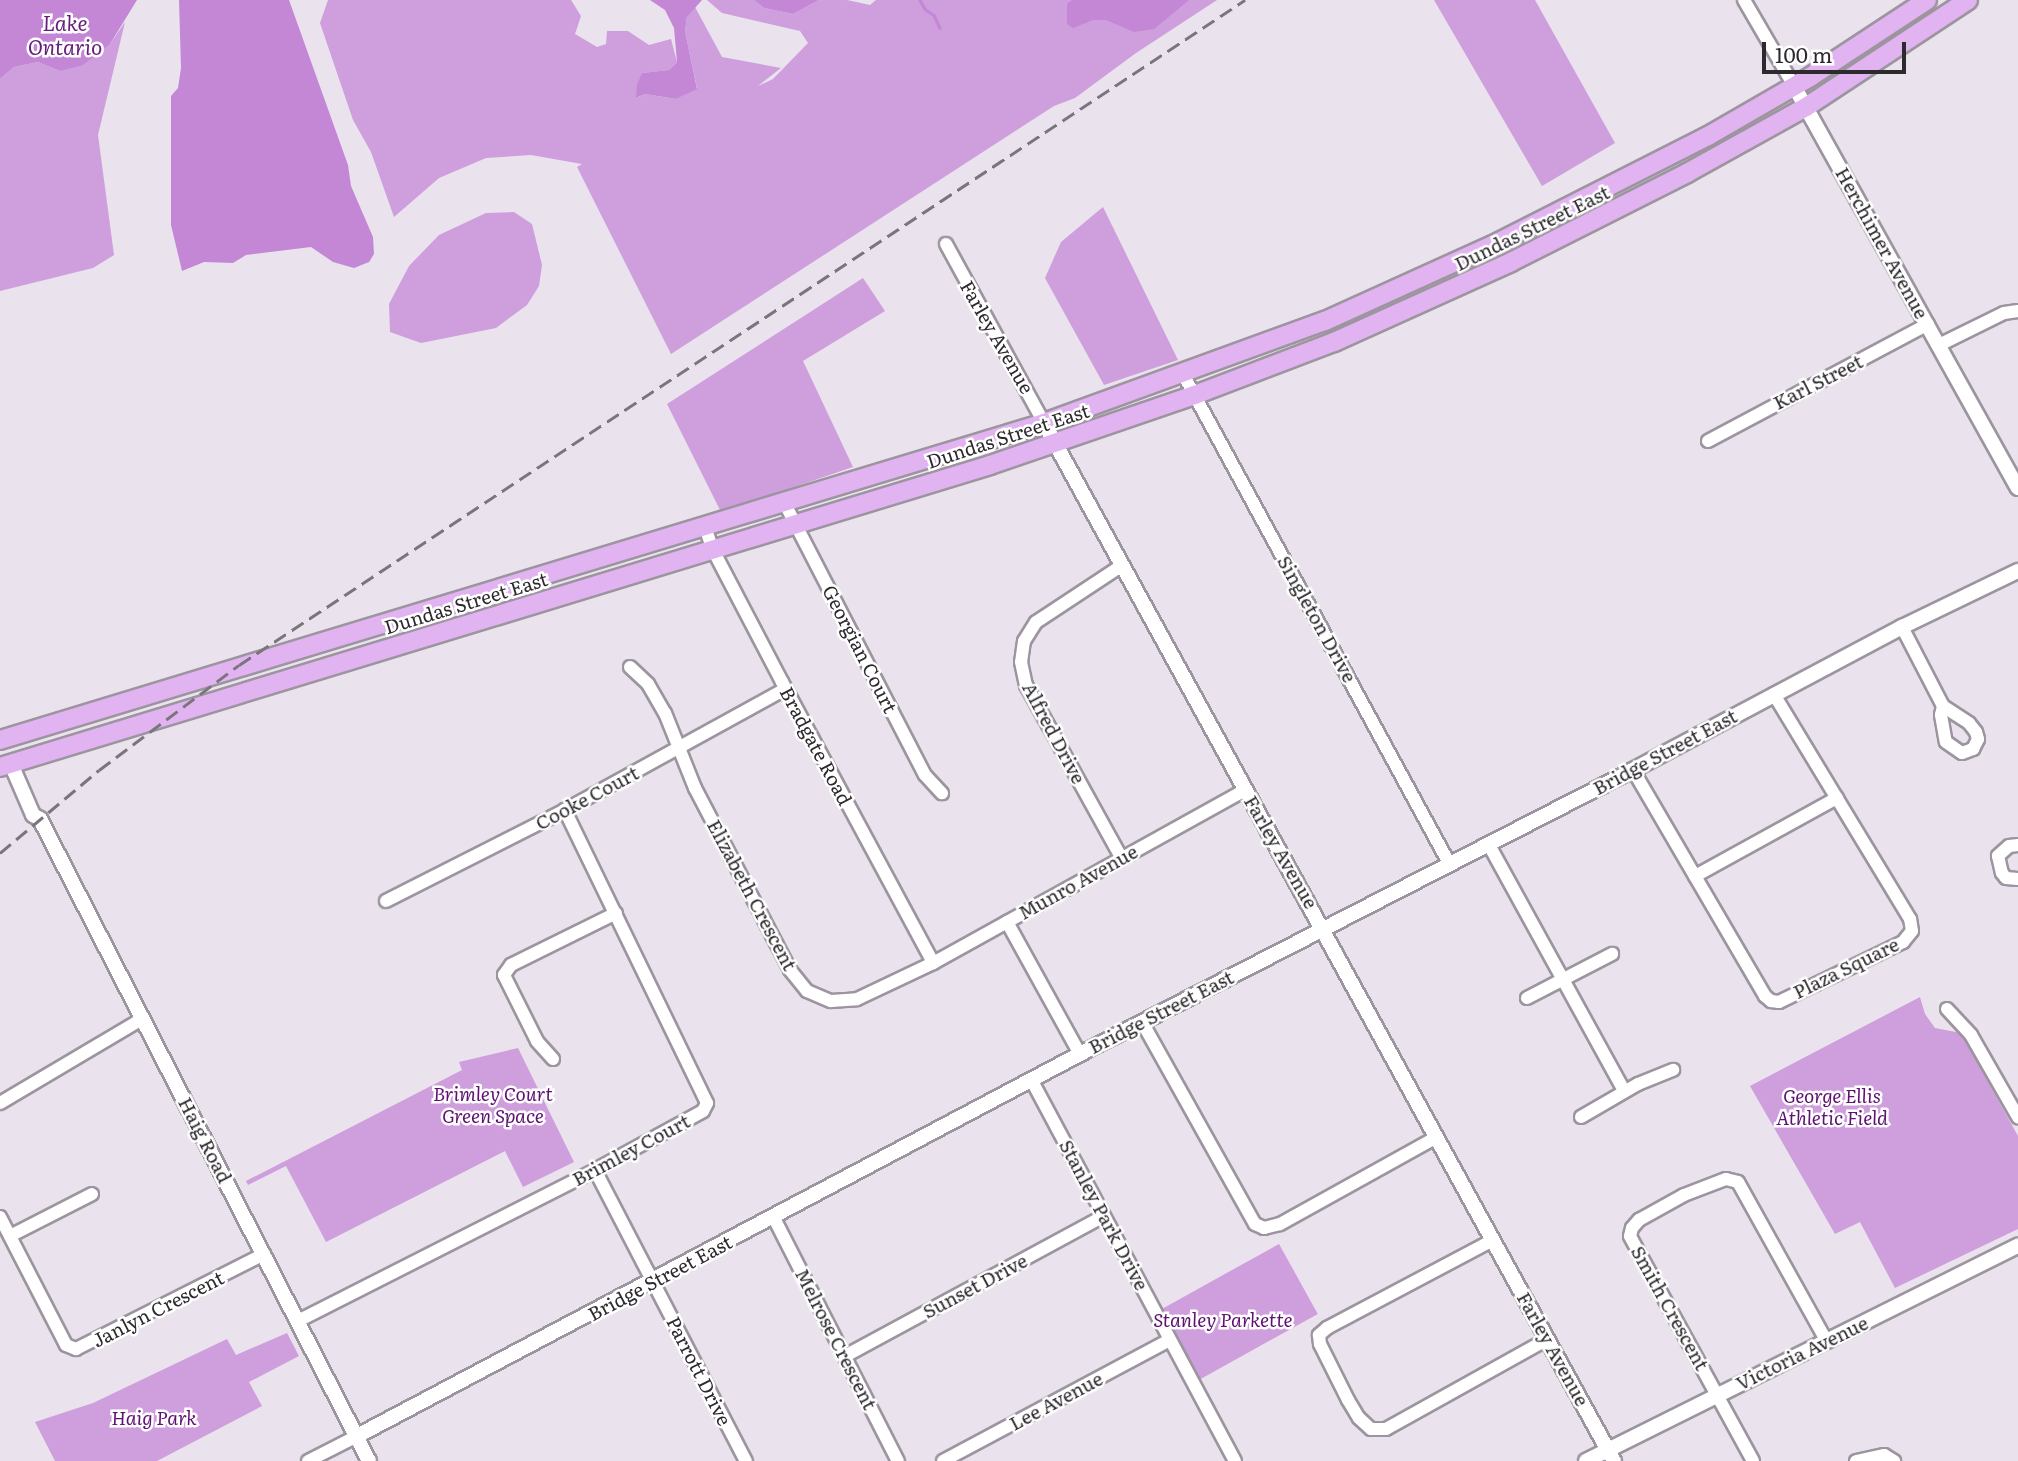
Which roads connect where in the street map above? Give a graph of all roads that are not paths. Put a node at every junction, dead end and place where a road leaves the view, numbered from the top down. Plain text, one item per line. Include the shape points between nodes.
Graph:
1 (1744, 0) edge
2 (1927, 0) edge
3 (1968, 0) edge
4 (1876, 34) junction
5 (1794, 86) junction
6 (1805, 107) junction
7 (1708, 162) junction
8 (946, 244) dead end
9 (2018, 311) edge
10 (1928, 324) junction
11 (1939, 345) junction
12 (1183, 374) junction
13 (1195, 395) junction
14 (1044, 423) junction
15 (1708, 441) dead end
16 (982, 442) junction
17 (1055, 443) junction
18 (989, 465) junction
19 (2018, 488) edge
20 (784, 502) junction
21 (796, 526) junction
22 (705, 527) junction
23 (713, 550) junction
24 (1121, 566) junction
25 (2018, 571) edge
26 (510, 585) junction
27 (520, 609) junction
28 (382, 624) junction
29 (1902, 627) junction
30 (391, 648) junction
31 (630, 667) dead end
32 (785, 689) junction
33 (1774, 694) junction
34 (1943, 706) dead end
35 (4, 739) edge
36 (680, 748) junction
37 (8, 765) edge
38 (1633, 770) junction
39 (1245, 790) junction
40 (942, 793) dead end
41 (1837, 799) junction
42 (565, 810) junction
43 (1489, 845) junction
44 (2018, 845) edge
45 (1121, 857) junction
46 (1450, 864) junction
47 (1695, 876) junction
48 (2018, 879) edge
49 (386, 901) dead end
50 (616, 913) junction
51 (1007, 922) junction
52 (1324, 928) junction
53 (1612, 954) dead end
54 (933, 963) junction
55 (1565, 980) junction
56 (1527, 998) dead end
57 (1947, 1009) dead end
58 (142, 1019) junction
59 (1142, 1022) junction
60 (1080, 1054) junction
61 (553, 1059) dead end
62 (1673, 1070) dead end
63 (1032, 1081) junction
64 (1624, 1091) junction
65 (0, 1103) edge
66 (1581, 1117) dead end
67 (2018, 1117) edge
68 (1437, 1137) junction
69 (595, 1170) junction
70 (92, 1194) dead end
71 (1104, 1216) junction
72 (0, 1217) edge
73 (774, 1218) junction
74 (10, 1236) junction
75 (1493, 1240) junction
76 (2018, 1246) edge
77 (264, 1254) junction
78 (653, 1282) junction
79 (298, 1321) junction
80 (1548, 1339) junction
81 (1170, 1340) junction
82 (1826, 1340) junction
83 (845, 1356) junction
84 (1717, 1395) junction
85 (357, 1436) junction
86 (1611, 1456) edge
87 (308, 1461) edge
88 (369, 1461) edge
89 (746, 1461) edge
90 (898, 1461) edge
91 (943, 1461) edge
92 (1235, 1461) edge
93 (1586, 1461) edge
94 (1753, 1461) edge
95 (1856, 1461) edge
96 (1894, 1461) edge

1 - 5 street, Herchimer Avenue
2 - 4 main road, Dundas Street East
3 - 6 main road, Dundas Street East
4 - 5 main road, Dundas Street East
4 - 6 main road via 1863,52 1816,87
5 - 6 street, Herchimer Avenue
5 - 7 main road via 1786,102 1726,142
5 - 12 main road, Dundas Street East via 1687,148 1499,242 1325,321
6 - 7 main road, Dundas Street East
6 - 10 street, Herchimer Avenue
7 - 13 main road, Dundas Street East via 1387,320
8 - 14 street, Farley Avenue
9 - 11 street via 2004,313
10 - 11 street, Herchimer Avenue
10 - 15 street, Karl Street
11 - 19 street, Herchimer Avenue
12 - 13 street, Singleton Drive
12 - 14 main road, Dundas Street East
13 - 17 main road, Dundas Street East
13 - 46 street, Singleton Drive
14 - 16 main road, Dundas Street East
14 - 17 street, Farley Avenue
16 - 18 main road
16 - 20 main road, Dundas Street East
17 - 18 main road, Dundas Street East
17 - 24 street, Farley Avenue
18 - 21 main road, Dundas Street East
20 - 21 street, Georgian Court
20 - 22 main road, Dundas Street East
21 - 23 main road, Dundas Street East
21 - 40 street, Georgian Court via 925,775
22 - 23 street, Bradgate Road
22 - 26 main road, Dundas Street East
23 - 27 main road, Dundas Street East
23 - 32 street, Bradgate Road
24 - 39 street, Farley Avenue
24 - 45 street, Alfred Drive via 1036,622 1024,641 1021,662 1026,685
25 - 29 street, Bridge Street East
26 - 27 main road
26 - 28 main road, Dundas Street East
27 - 30 main road, Dundas Street East
28 - 30 main road
28 - 35 main road, Dundas Street East
29 - 33 street, Bridge Street East
29 - 34 street
30 - 37 main road, Dundas Street East
31 - 36 street, Elizabeth Crescent via 654,692
32 - 36 street, Cooke Court
32 - 54 street, Bradgate Road
33 - 38 street, Bridge Street East
33 - 41 street, Plaza Square
35 - 37 street, Haig Road
36 - 42 street, Cooke Court
36 - 54 street, Elizabeth Crescent via 695,788 775,944 807,991 831,1001 857,999
37 - 58 street, Haig Road via 22,769 40,819
38 - 43 street, Bridge Street East
38 - 47 street, Plaza Square
39 - 45 street, Munro Avenue
39 - 52 street, Farley Avenue
41 - 47 street
41 - 47 street, Plaza Square via 1910,919 1912,931 1903,942 1779,1002 1771,1001
42 - 49 street, Cooke Court
42 - 50 street, Brimley Court
43 - 46 street, Bridge Street East
43 - 55 street
44 - 48 street via 1998,856 2002,873
45 - 51 street, Munro Avenue
46 - 52 street, Bridge Street East
50 - 61 street via 511,965 504,975 537,1041
50 - 69 street, Brimley Court via 707,1103 703,1111
51 - 54 street, Elizabeth Crescent
51 - 60 street, Munro Avenue
52 - 59 street, Bridge Street East
52 - 68 street, Farley Avenue
53 - 55 street
55 - 56 street
55 - 64 street
57 - 67 street via 1970,1035
58 - 65 street
58 - 77 street, Haig Road
59 - 60 street, Bridge Street East
59 - 68 street via 1255,1224 1264,1228 1280,1224
60 - 63 street, Bridge Street East
62 - 64 street
63 - 71 street, Stanley Park Drive
63 - 73 street, Bridge Street East
64 - 66 street
68 - 75 street, Farley Avenue
69 - 78 street, Parrott Drive
69 - 79 street, Brimley Court
70 - 74 street
71 - 81 street, Stanley Park Drive
71 - 83 street, Sunset Drive
72 - 74 street, Janlyn Crescent
73 - 78 street, Bridge Street East
73 - 83 street, Melrose Crescent
74 - 77 street, Janlyn Crescent via 66,1345 76,1349
75 - 80 street, Farley Avenue
75 - 80 street via 1319,1335 1348,1400 1371,1429 1386,1429
76 - 82 street, Victoria Avenue
77 - 79 street, Haig Road
78 - 85 street, Bridge Street East
78 - 89 street, Parrott Drive
79 - 85 street, Haig Road
80 - 86 street, Farley Avenue
81 - 91 street, Lee Avenue
81 - 92 street, Stanley Park Drive
82 - 84 street, Victoria Avenue
82 - 84 street, Smith Crescent via 1738,1182 1726,1179 1684,1195 1639,1220 1630,1236
83 - 90 street, Melrose Crescent
84 - 86 street, Victoria Avenue
84 - 94 street
85 - 87 street, Bridge Street East
85 - 88 street, Haig Road
86 - 93 street, Victoria Avenue
95 - 96 street via 1884,1455

